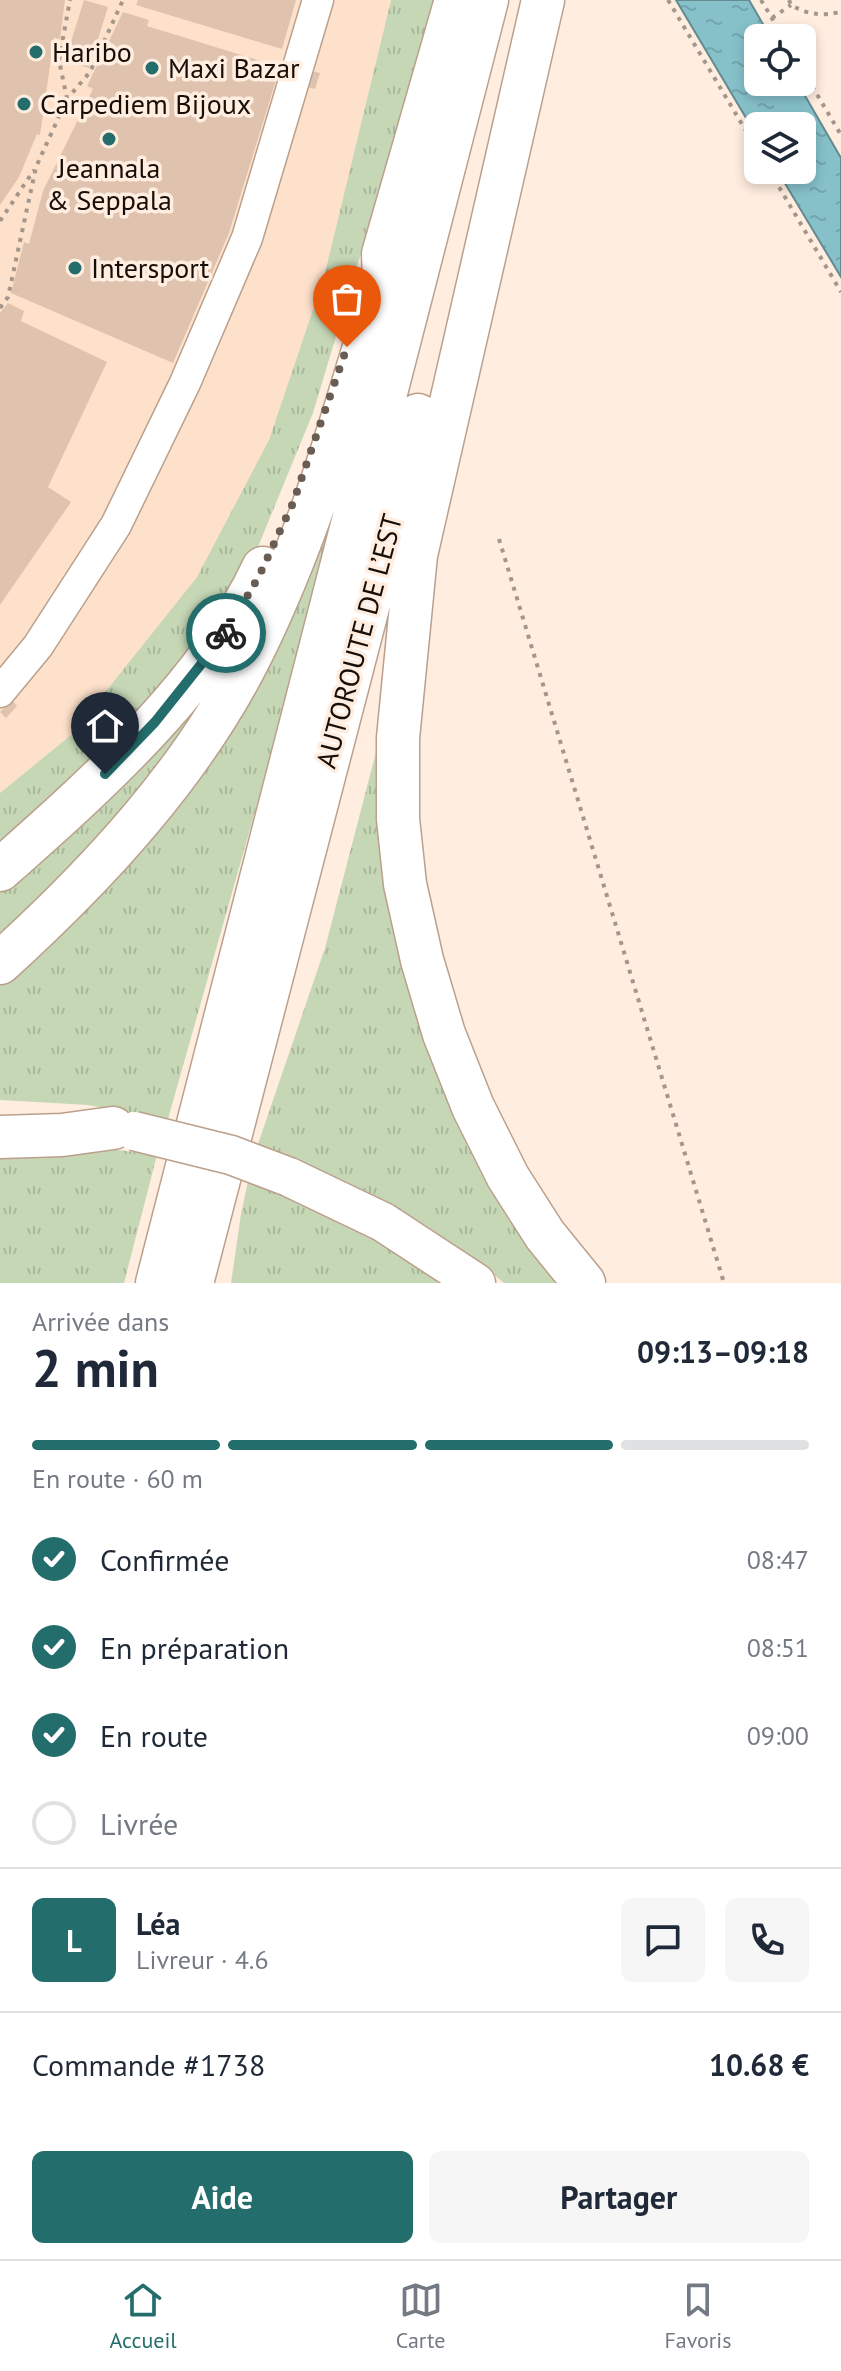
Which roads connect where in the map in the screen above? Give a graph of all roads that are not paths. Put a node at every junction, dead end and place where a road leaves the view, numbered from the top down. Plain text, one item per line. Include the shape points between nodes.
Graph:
1 (318, 0) edge
2 (456, 0) edge
3 (487, 0) edge
4 (527, 0) edge
5 (543, 0) edge
6 (383, 254) junction
7 (0, 692) edge
8 (0, 870) edge
9 (0, 963) edge
10 (0, 1118) edge
11 (124, 1129) junction
12 (0, 1137) edge
13 (219, 1179) junction
14 (157, 1283) edge
15 (192, 1283) edge
16 (220, 1283) edge
17 (476, 1283) edge
18 (584, 1283) edge

1 - 7 lane via 247,238 185,383 116,525 38,646
2 - 6 highway
3 - 14 highway, AUTOROUTE DE L’EST
4 - 13 highway, AUTOROUTE DE L’EST
5 - 18 highway via 416,555 398,738 398,819 418,945 473,1107 508,1177
6 - 8 highway via 371,274 293,503 231,627 123,756
6 - 9 highway via 384,280 326,472 251,655 168,786 120,843
10 - 11 main road
11 - 12 highway
11 - 17 main road, bridge via 231,1155 289,1177 383,1222
13 - 15 highway, AUTOROUTE DE L’EST
13 - 16 highway via 229,1226

